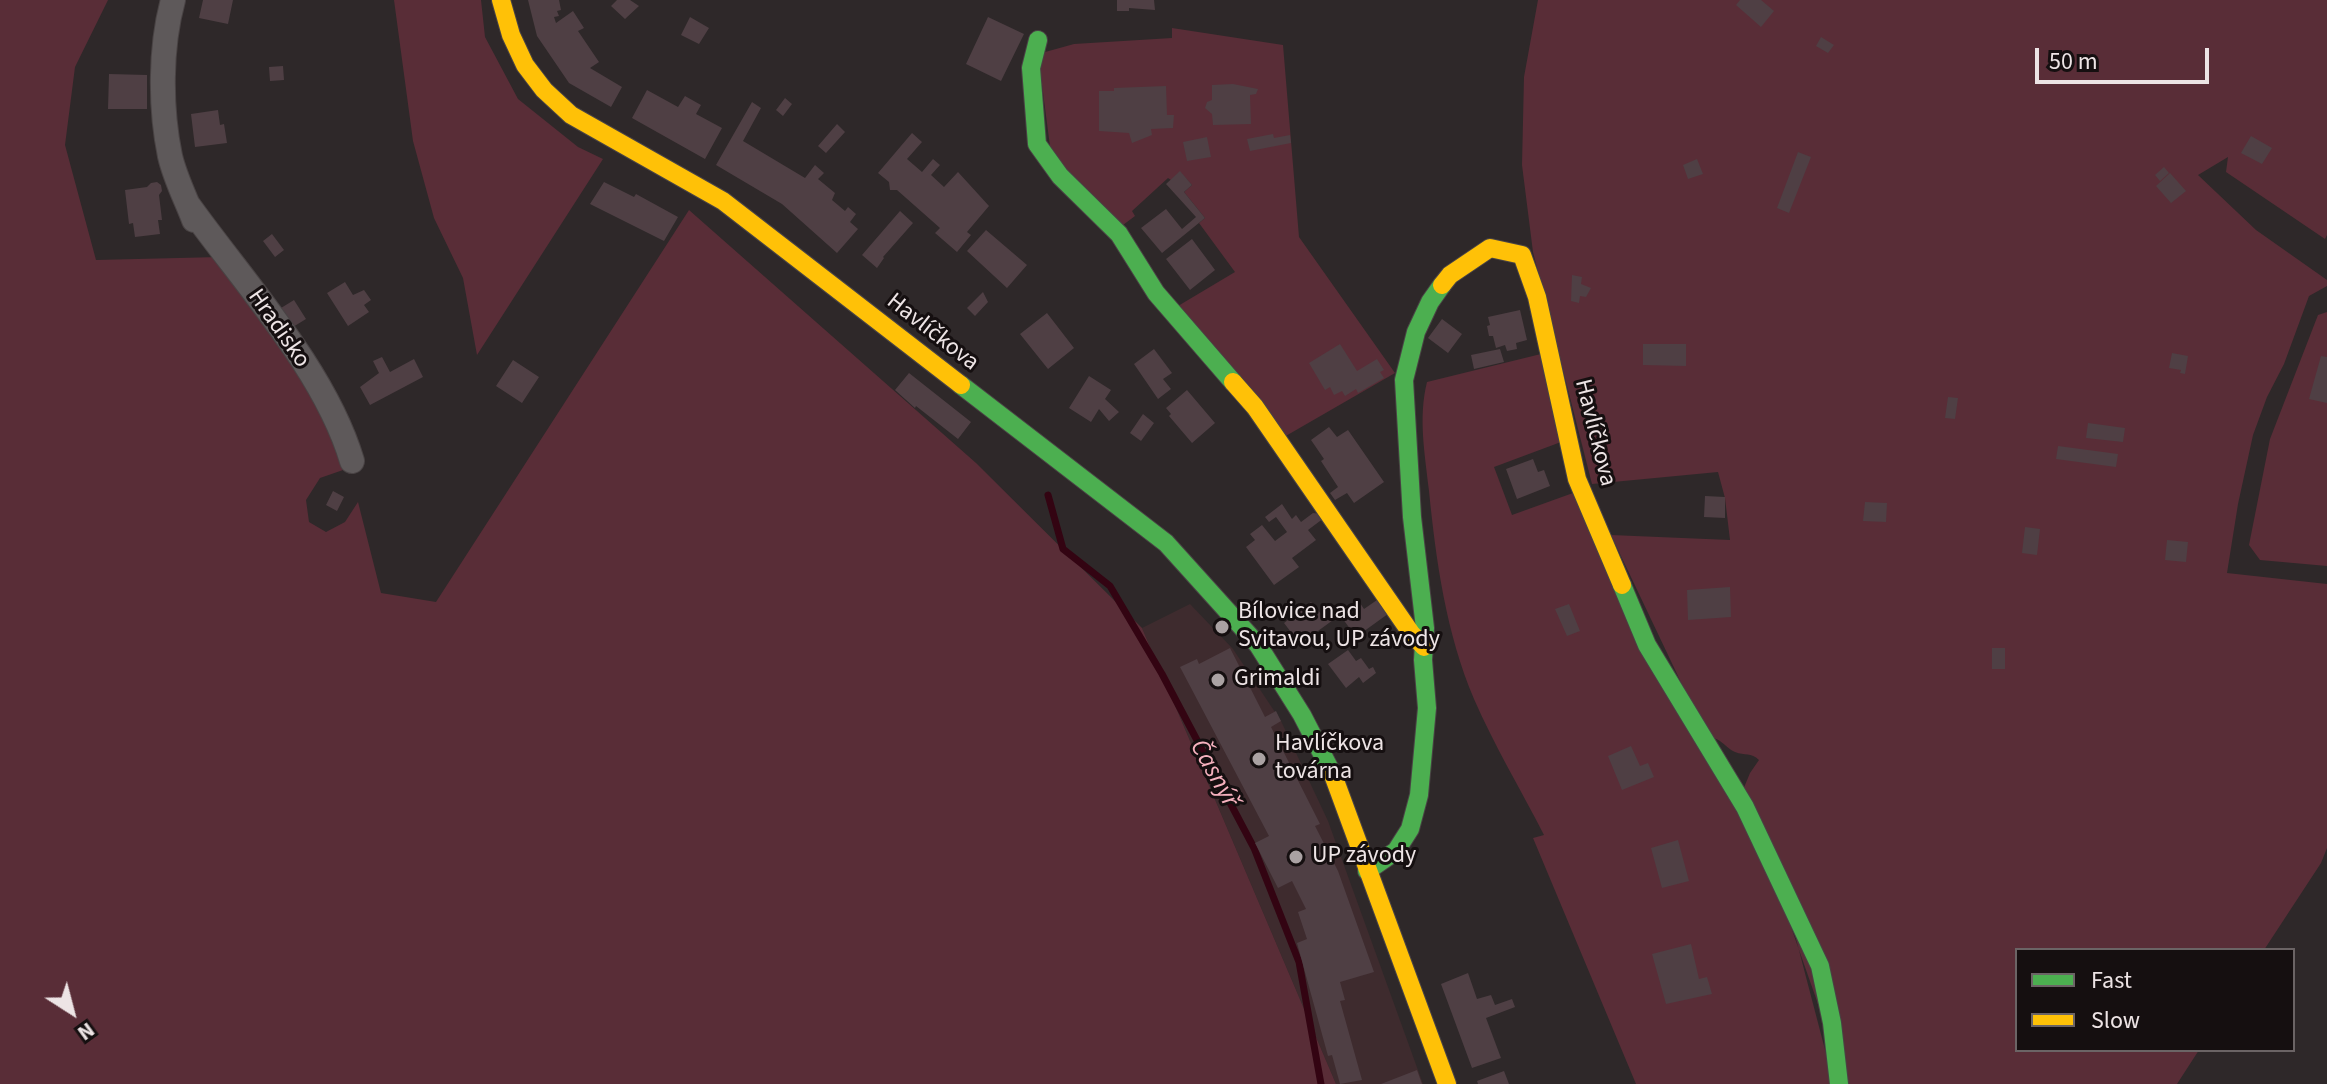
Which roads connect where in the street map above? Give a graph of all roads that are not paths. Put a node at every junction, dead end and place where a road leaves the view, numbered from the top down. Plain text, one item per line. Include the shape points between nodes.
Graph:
1 (173, 0) edge
2 (501, 0) edge
3 (1038, 40) dead end
4 (189, 206) junction
5 (205, 246) dead end
6 (352, 461) dead end
7 (1424, 647) junction
8 (1367, 871) junction
9 (1447, 1084) edge
10 (1839, 1084) edge

1 - 4 street, Hradisko via 164,62 165,118 170,156
2 - 8 street, Havlíčkova via 513,44 528,72 571,115 723,201 1166,543 1258,645 1302,715 1334,778
3 - 7 street via 1031,68 1037,144 1060,176 1119,234 1156,293 1255,407
4 - 5 street, Hradisko
4 - 6 street, Hradisko via 315,382 344,433
7 - 8 street, Havlíčkova via 1427,708 1416,812 1403,843
7 - 10 street, Havlíčkova via 1404,380 1430,302 1450,275 1490,248 1522,255 1537,297 1577,479 1647,645 1745,807 1820,966
8 - 9 street, Havlíčkova

